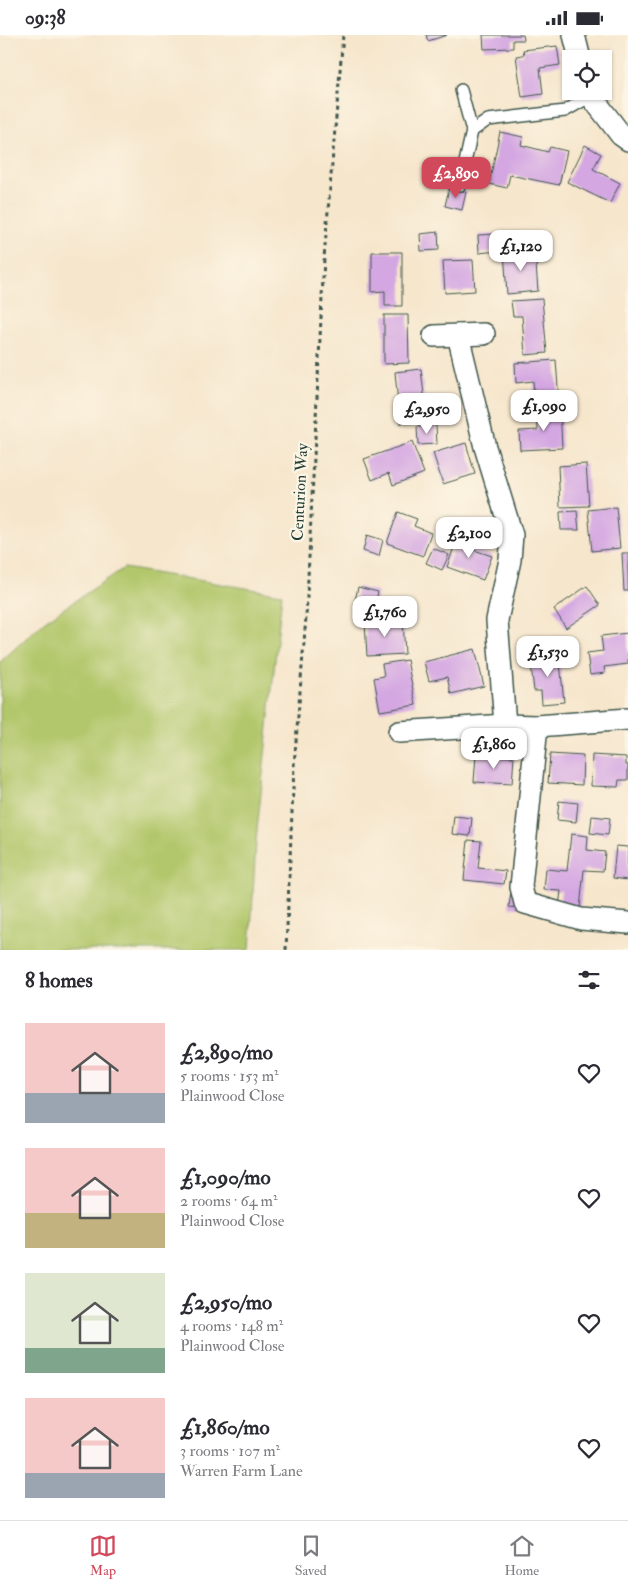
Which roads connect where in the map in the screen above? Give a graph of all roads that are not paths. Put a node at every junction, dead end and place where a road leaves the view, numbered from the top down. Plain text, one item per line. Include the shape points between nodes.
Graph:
1 (574, 35) edge
2 (578, 50) edge
3 (461, 90) dead end
4 (580, 100) edge
5 (595, 100) edge
6 (472, 131) junction
7 (628, 140) edge
8 (460, 185) dead end
9 (484, 334) dead end
10 (458, 335) junction
11 (434, 336) dead end
12 (628, 719) edge
13 (505, 725) junction
14 (537, 726) junction
15 (399, 732) dead end
16 (628, 923) edge

1 - 2 street
3 - 6 lane
4 - 6 lane via 565,111 488,120
5 - 7 street
6 - 8 lane
9 - 10 street
10 - 11 street
10 - 13 street via 485,447 512,535 497,620
12 - 14 street
13 - 14 street
13 - 15 street
14 - 16 street via 521,887 526,903 581,919

